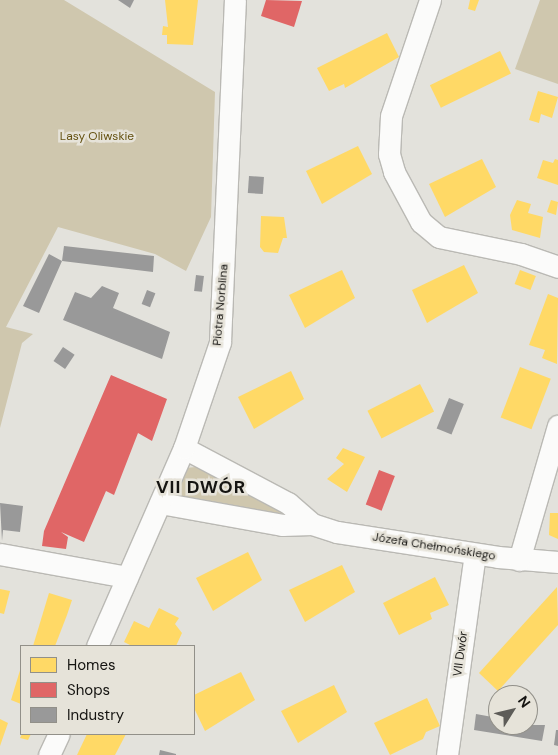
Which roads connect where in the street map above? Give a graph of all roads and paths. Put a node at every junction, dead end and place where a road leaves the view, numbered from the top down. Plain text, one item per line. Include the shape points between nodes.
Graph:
1 (235, 0) edge
2 (430, 0) edge
3 (558, 267) edge
4 (558, 426) edge
5 (184, 448) junction
6 (160, 502) junction
7 (312, 524) junction
8 (0, 554) edge
9 (475, 554) junction
10 (519, 560) junction
11 (558, 562) edge
12 (127, 577) junction
13 (97, 645) edge
14 (59, 735) edge
15 (49, 755) edge
16 (447, 755) edge

1 - 5 street, Piotra Norblina via 222,320 213,367
2 - 3 street via 391,116 392,168 421,222 439,237 521,254
4 - 10 street
5 - 6 street, Piotra Norblina
5 - 7 street, Józefa Chełmońskiego via 288,503
6 - 7 street, Józefa Chełmońskiego via 282,525
6 - 12 street, Piotra Norblina
7 - 9 street, Józefa Chełmońskiego via 338,532
8 - 12 street
9 - 10 street, Józefa Chełmońskiego
9 - 16 street, VII Dwór
10 - 11 street, Józefa Chełmońskiego
12 - 13 street, Piotra Norblina
14 - 15 street

